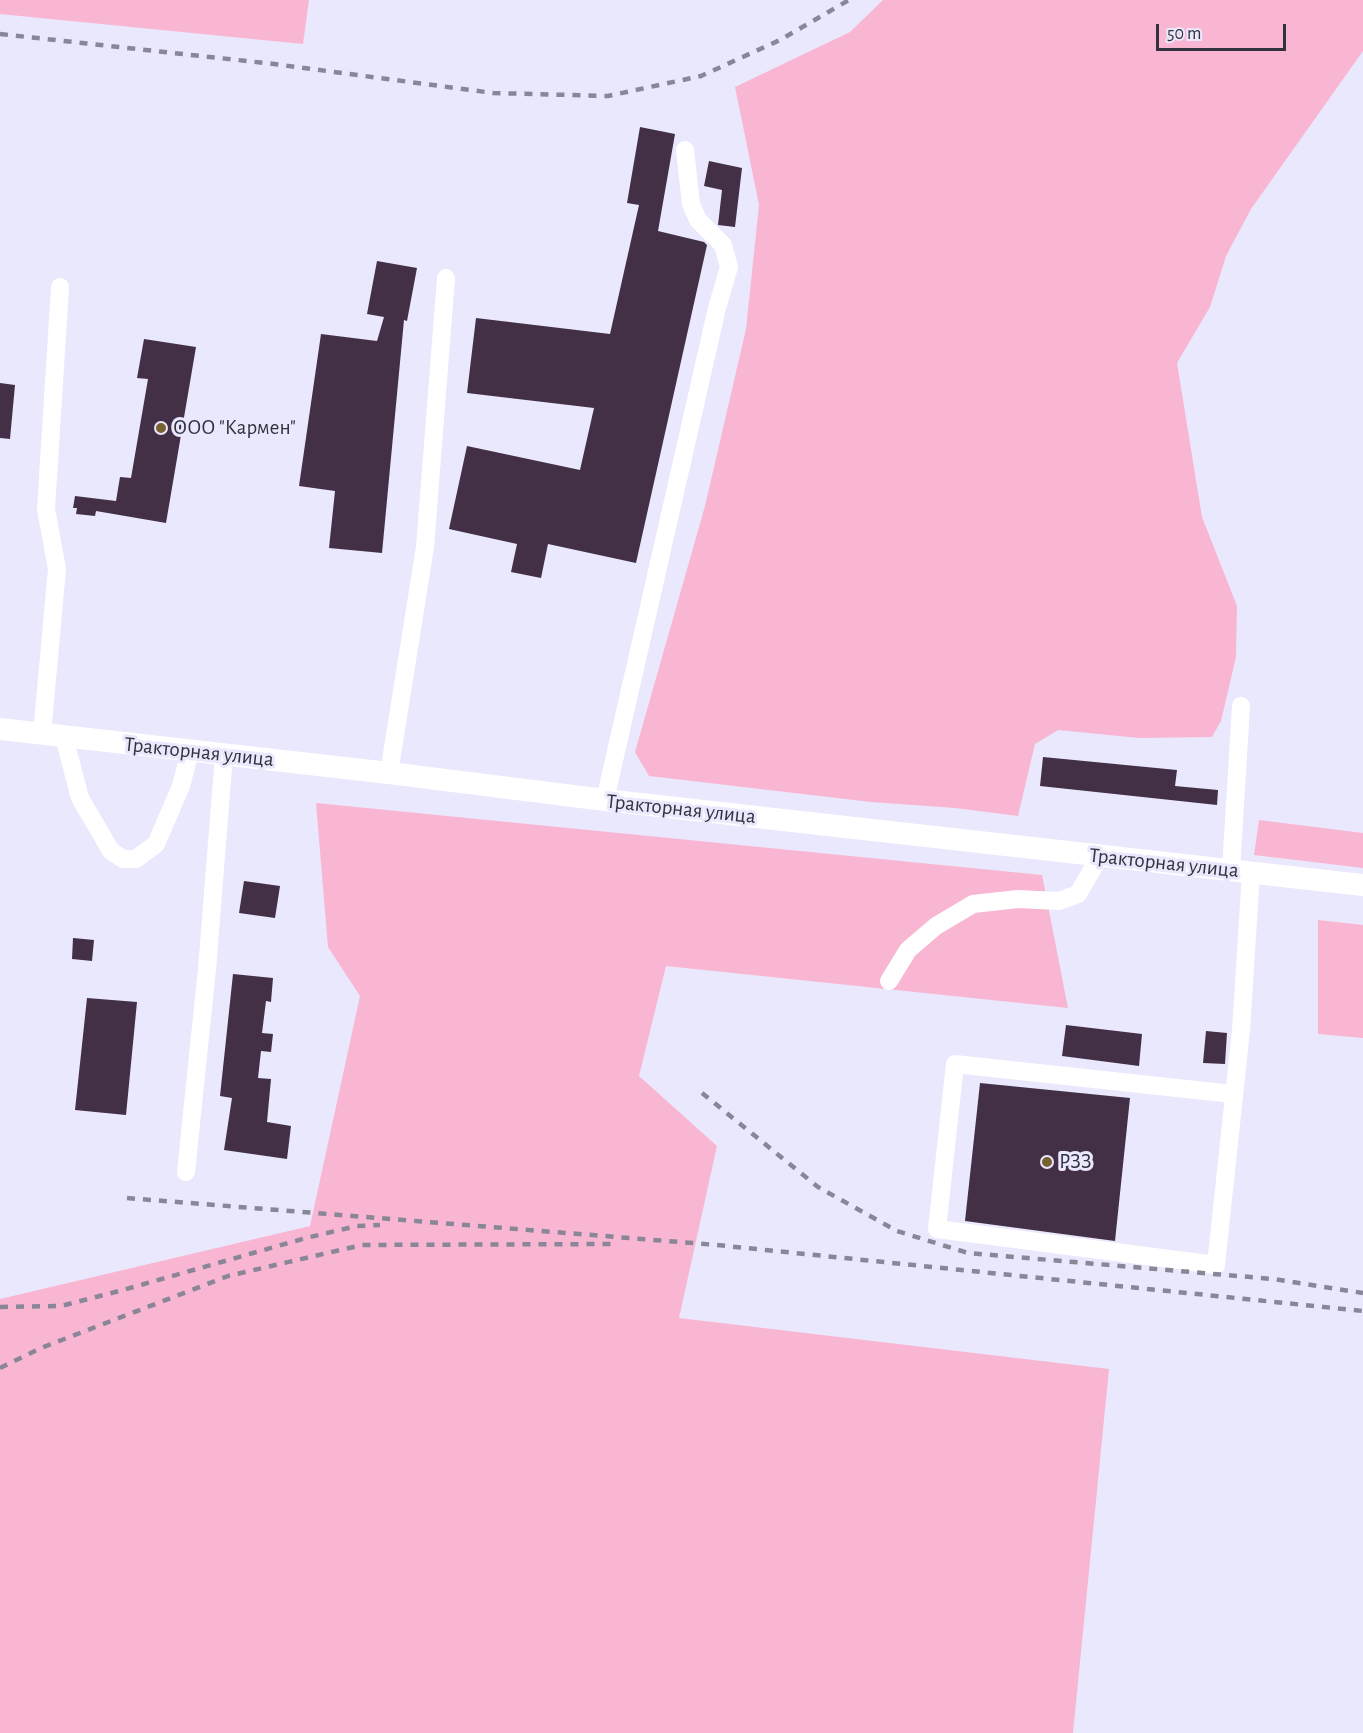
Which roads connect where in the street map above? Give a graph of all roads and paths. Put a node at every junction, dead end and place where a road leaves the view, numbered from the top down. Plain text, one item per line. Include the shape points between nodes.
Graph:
1 (685, 150) dead end
2 (446, 278) dead end
3 (60, 287) dead end
4 (1241, 706) dead end
5 (0, 729) edge
6 (42, 734) junction
7 (64, 737) junction
8 (190, 751) junction
9 (224, 755) junction
10 (389, 773) junction
11 (605, 800) junction
12 (1100, 856) junction
13 (1241, 872) junction
14 (1363, 885) edge
15 (889, 981) dead end
16 (1233, 1094) junction
17 (186, 1172) dead end

1 - 11 lane via 691,204 698,220 723,245 729,267
2 - 10 lane via 425,547
3 - 6 lane via 46,509 57,569
4 - 13 lane
5 - 6 main road, Тракторная улица
6 - 7 main road, Тракторная улица
7 - 8 main road, Тракторная улица
7 - 8 lane via 80,798 111,851 123,859 136,859 156,844 181,786
8 - 9 main road, Тракторная улица
9 - 10 main road, Тракторная улица
9 - 17 lane
10 - 11 main road, Тракторная улица
11 - 12 main road, Тракторная улица
12 - 13 main road, Тракторная улица
12 - 15 lane via 1078,894 1059,901 1018,899 973,904 908,950
13 - 14 main road, Тракторная улица
13 - 16 lane via 1241,1030
16 - 16 lane via 1216,1265 937,1229 955,1064

